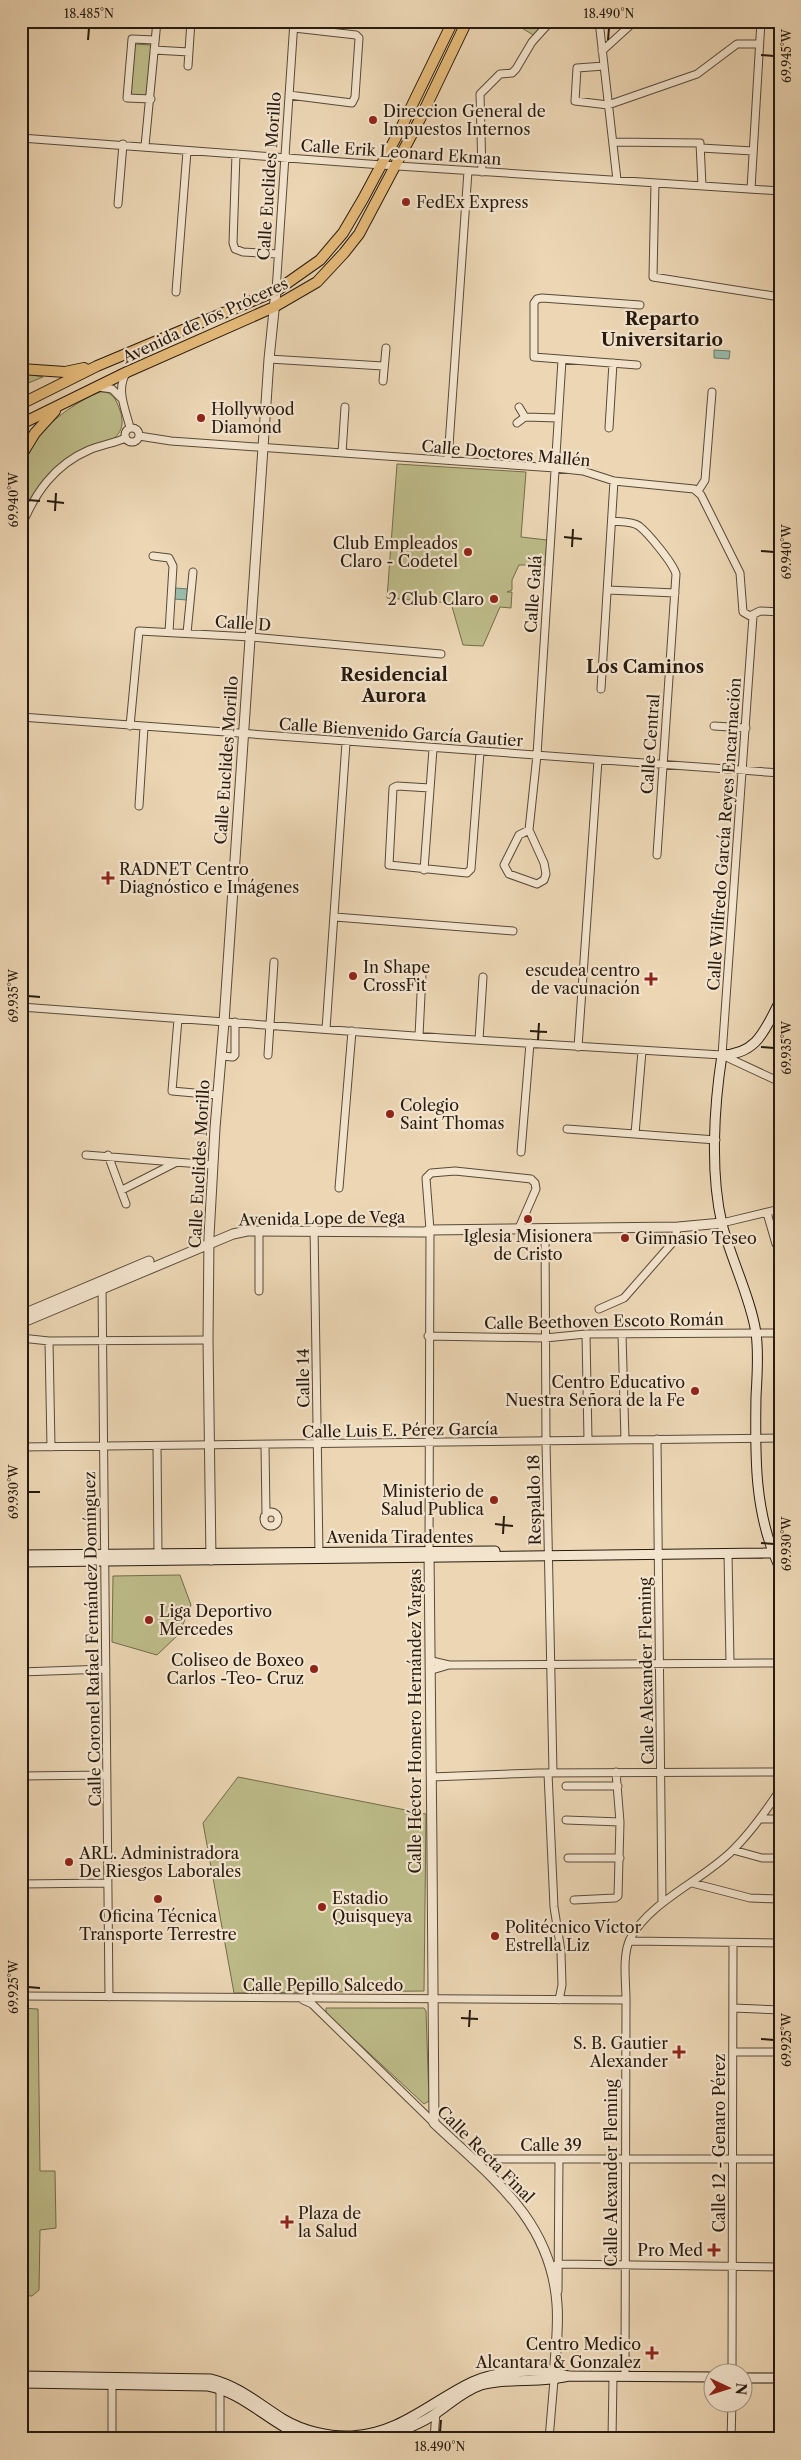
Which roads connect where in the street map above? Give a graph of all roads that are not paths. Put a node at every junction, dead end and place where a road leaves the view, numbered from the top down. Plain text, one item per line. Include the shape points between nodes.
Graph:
1 (157, 21) edge
2 (191, 21) edge
3 (453, 21) edge
4 (466, 21) edge
5 (551, 21) edge
6 (599, 21) edge
7 (635, 21) edge
8 (761, 21) edge
9 (294, 25) edge
10 (155, 40) junction
11 (760, 44) junction
12 (154, 50) junction
13 (602, 51) junction
14 (189, 52) junction
15 (188, 66) dead end
16 (604, 66) junction
17 (289, 95) junction
18 (151, 99) junction
19 (608, 104) junction
20 (21, 138) edge
21 (613, 142) junction
22 (123, 144) junction
23 (145, 146) junction
24 (701, 146) junction
25 (187, 151) junction
26 (753, 151) junction
27 (236, 154) junction
28 (285, 157) junction
29 (382, 165) junction
30 (396, 166) junction
31 (468, 171) junction
32 (482, 172) junction
33 (617, 180) junction
34 (655, 183) junction
35 (702, 186) junction
36 (751, 189) junction
37 (780, 191) edge
38 (118, 204) dead end
39 (278, 254) junction
40 (276, 291) junction
41 (176, 292) dead end
42 (780, 297) edge
43 (640, 305) dead end
44 (274, 307) junction
45 (386, 348) dead end
46 (269, 359) junction
47 (562, 360) junction
48 (614, 363) junction
49 (637, 365) dead end
50 (97, 366) junction
51 (384, 366) junction
52 (21, 369) edge
53 (128, 372) junction
54 (383, 381) dead end
55 (99, 387) junction
56 (47, 390) junction
57 (712, 392) dead end
58 (21, 396) edge
59 (74, 398) junction
60 (123, 399) junction
61 (21, 404) edge
62 (345, 407) dead end
63 (519, 407) dead end
64 (525, 417) junction
65 (558, 418) junction
66 (21, 424) edge
67 (517, 424) dead end
68 (130, 428) junction
69 (609, 428) dead end
70 (139, 436) junction
71 (126, 438) junction
72 (263, 447) junction
73 (342, 453) junction
74 (21, 456) edge
75 (448, 460) junction
76 (555, 468) junction
77 (614, 481) junction
78 (698, 491) junction
79 (612, 521) junction
80 (21, 527) edge
81 (153, 556) dead end
82 (193, 572) dead end
83 (608, 590) junction
84 (675, 593) junction
85 (780, 612) edge
86 (753, 616) junction
87 (169, 632) junction
88 (188, 633) junction
89 (251, 637) junction
90 (441, 654) dead end
91 (601, 689) dead end
92 (21, 717) edge
93 (130, 726) junction
94 (714, 726) dead end
95 (144, 727) junction
96 (746, 728) junction
97 (242, 735) junction
98 (346, 742) junction
99 (433, 748) junction
100 (480, 752) junction
101 (537, 755) junction
102 (598, 760) junction
103 (662, 764) junction
104 (743, 770) junction
105 (780, 773) edge
106 (430, 788) junction
107 (139, 806) dead end
108 (529, 830) junction
109 (657, 855) dead end
110 (424, 870) junction
111 (335, 917) junction
112 (513, 931) dead end
113 (274, 962) dead end
114 (422, 974) dead end
115 (483, 977) dead end
116 (780, 1001) edge
117 (21, 1007) edge
118 (178, 1019) junction
119 (224, 1022) junction
120 (235, 1022) junction
121 (270, 1025) junction
122 (326, 1029) junction
123 (352, 1031) junction
124 (419, 1036) junction
125 (479, 1040) junction
126 (530, 1043) junction
127 (578, 1047) junction
128 (642, 1051) junction
129 (722, 1055) junction
130 (221, 1056) junction
131 (268, 1056) dead end
132 (780, 1082) edge
133 (217, 1095) junction
134 (567, 1129) dead end
135 (635, 1134) junction
136 (716, 1140) junction
137 (521, 1152) dead end
138 (86, 1155) dead end
139 (108, 1155) junction
140 (176, 1163) junction
141 (213, 1165) junction
142 (339, 1188) dead end
143 (122, 1190) junction
144 (126, 1204) dead end
145 (780, 1209) edge
146 (767, 1213) junction
147 (722, 1223) junction
148 (678, 1227) junction
149 (518, 1228) junction
150 (545, 1228) junction
151 (314, 1229) junction
152 (430, 1230) junction
153 (258, 1231) junction
154 (209, 1240) junction
155 (780, 1247) edge
156 (102, 1285) junction
157 (259, 1292) dead end
158 (599, 1309) dead end
159 (21, 1315) edge
160 (21, 1323) edge
161 (756, 1332) junction
162 (780, 1333) edge
163 (586, 1334) junction
164 (622, 1334) junction
165 (428, 1336) junction
166 (21, 1338) edge
167 (545, 1338) junction
168 (103, 1340) junction
169 (208, 1340) junction
170 (49, 1341) junction
171 (755, 1438) junction
172 (780, 1438) edge
173 (657, 1439) junction
174 (588, 1440) junction
175 (625, 1440) junction
176 (546, 1442) junction
177 (428, 1443) junction
178 (318, 1444) junction
179 (265, 1445) junction
180 (104, 1446) junction
181 (157, 1446) junction
182 (210, 1446) junction
183 (21, 1447) edge
184 (51, 1447) junction
185 (266, 1514) dead end
186 (775, 1550) edge
187 (659, 1552) junction
188 (728, 1553) junction
189 (158, 1554) junction
190 (549, 1554) junction
191 (21, 1555) edge
192 (429, 1555) junction
193 (319, 1556) junction
194 (105, 1557) junction
195 (211, 1557) junction
196 (21, 1562) edge
197 (780, 1568) edge
198 (780, 1663) edge
199 (658, 1664) junction
200 (730, 1664) junction
201 (432, 1666) junction
202 (552, 1666) junction
203 (106, 1669) junction
204 (21, 1672) edge
205 (550, 1772) junction
206 (616, 1772) junction
207 (661, 1772) junction
208 (780, 1772) edge
209 (107, 1775) junction
210 (21, 1776) edge
211 (431, 1777) junction
212 (566, 1786) dead end
213 (618, 1786) junction
214 (780, 1790) edge
215 (760, 1819) junction
216 (780, 1819) edge
217 (566, 1820) dead end
218 (620, 1822) junction
219 (733, 1850) junction
220 (568, 1858) dead end
221 (620, 1858) junction
222 (780, 1858) edge
223 (108, 1883) junction
224 (692, 1883) junction
225 (21, 1884) edge
226 (780, 1899) edge
227 (574, 1900) dead end
228 (662, 1902) junction
229 (630, 1941) junction
230 (780, 1943) edge
231 (733, 1944) junction
232 (21, 1996) edge
233 (109, 1997) junction
234 (300, 1999) junction
235 (433, 1999) junction
236 (559, 2000) junction
237 (626, 2000) junction
238 (733, 2008) junction
239 (780, 2010) edge
240 (733, 2052) junction
241 (780, 2052) edge
242 (434, 2123) junction
243 (472, 2159) junction
244 (559, 2159) junction
245 (732, 2159) junction
246 (625, 2160) junction
247 (780, 2160) edge
248 (554, 2265) junction
249 (625, 2265) junction
250 (732, 2266) junction
251 (780, 2267) edge
252 (732, 2362) edge
253 (21, 2376) edge
254 (554, 2376) junction
255 (624, 2376) junction
256 (614, 2377) junction
257 (704, 2377) edge
258 (754, 2378) edge
259 (780, 2378) edge
260 (112, 2382) junction
261 (21, 2383) edge
262 (220, 2385) junction
263 (445, 2399) junction
264 (732, 2412) edge
265 (435, 2414) junction
266 (334, 2437) edge
267 (112, 2439) edge
268 (220, 2439) edge
269 (312, 2439) edge
270 (379, 2439) edge
271 (434, 2439) edge
272 (549, 2439) edge
273 (612, 2439) edge
274 (648, 2439) edge
275 (678, 2439) edge
276 (731, 2439) edge

1 - 10 street
2 - 14 street
3 - 29 main road, Avenida de los Próceres
4 - 30 main road, Avenida de los Próceres
5 - 32 street via 532,42 512,73 500,74 480,94
6 - 13 street
7 - 13 street
8 - 11 street
9 - 17 street, Calle Euclides Morillo
9 - 17 street via 359,38 355,97 352,103
10 - 12 street
10 - 18 street via 132,39 127,98
11 - 19 street via 737,44 700,73
11 - 26 street
12 - 14 street
12 - 18 street
13 - 16 street
14 - 15 street
16 - 19 street
16 - 19 street via 577,68 574,100
17 - 28 street, Calle Euclides Morillo
18 - 23 street
19 - 21 street
20 - 22 street, Calle Erik Leonard Ekman
21 - 24 street
21 - 33 street
22 - 23 street, Calle Erik Leonard Ekman
22 - 38 street
23 - 25 street, Calle Erik Leonard Ekman
24 - 26 street
24 - 35 street
25 - 27 street, Calle Erik Leonard Ekman
25 - 41 street
26 - 36 street
27 - 28 street, Calle Erik Leonard Ekman
27 - 39 street via 232,243 235,249 243,252
28 - 29 street, Calle Erik Leonard Ekman
28 - 39 street, Calle Euclides Morillo
29 - 30 street, Calle Erik Leonard Ekman
29 - 40 main road, Avenida de los Próceres via 343,233 320,260
30 - 31 street, Calle Erik Leonard Ekman
30 - 44 main road, Avenida de los Próceres via 359,234 344,254 317,282
31 - 32 street, Calle Erik Leonard Ekman
31 - 75 street
32 - 33 street, Calle Erik Leonard Ekman
33 - 34 street, Calle Erik Leonard Ekman
34 - 35 street, Calle Erik Leonard Ekman
34 - 42 street via 653,277
35 - 36 street, Calle Erik Leonard Ekman
36 - 37 street, Calle Erik Leonard Ekman
39 - 40 street, Calle Euclides Morillo
40 - 44 street, Calle Euclides Morillo
40 - 50 main road, Avenida de los Próceres
43 - 47 street via 537,299 534,304 532,355
44 - 46 street, Calle Euclides Morillo
44 - 53 main road, Avenida de los Próceres
45 - 51 street
46 - 51 street
46 - 72 street, Calle Euclides Morillo
47 - 48 street
47 - 65 street, Calle Galá
48 - 49 street
48 - 69 street
50 - 52 main road via 65,372
50 - 56 main road, Avenida de los Próceres
51 - 54 street
53 - 55 main road, Avenida de los Próceres
53 - 60 street via 122,385
55 - 59 main road, Avenida de los Próceres
55 - 60 street via 112,389
56 - 58 main road
56 - 61 main road, Avenida de los Próceres
57 - 78 street via 705,480
59 - 66 main road, Avenida de los Próceres
59 - 74 main road via 47,418
60 - 68 street
62 - 73 street
63 - 64 street
64 - 65 street
64 - 67 street
65 - 76 street, Calle Galá
68 - 70 street via 136,429
68 - 71 street
70 - 71 street via 133,441
70 - 72 street, Calle Doctores Mallén
71 - 80 street via 90,449 54,472 36,497
72 - 73 street, Calle Doctores Mallén
72 - 89 street, Calle Euclides Morillo
73 - 75 street, Calle Doctores Mallén
75 - 76 street, Calle Doctores Mallén
76 - 77 street, Calle Doctores Mallén via 583,471
76 - 101 street, Calle Galá
77 - 78 street, Calle Doctores Mallén via 689,487
77 - 79 street
78 - 86 street via 740,573 743,612
79 - 83 street
79 - 84 street, Calle Central via 634,523 643,530 674,569
81 - 87 street via 168,558 173,566
82 - 88 street
83 - 84 street
83 - 91 street
84 - 103 street, Calle Central
85 - 86 street via 760,611
86 - 96 street, Calle Wilfredo García Reyes Encarnación
87 - 88 street, Calle D
87 - 93 street, Calle D via 138,632
88 - 89 street, Calle D
89 - 90 street, Calle D
89 - 97 street, Calle Euclides Morillo
92 - 93 street, Calle Bienvenido García Gautier
93 - 95 street, Calle Bienvenido García Gautier
94 - 96 street
95 - 97 street, Calle Bienvenido García Gautier
95 - 107 street
96 - 104 street, Calle Wilfredo García Reyes Encarnación
97 - 98 street, Calle Bienvenido García Gautier
97 - 119 street, Calle Euclides Morillo
98 - 99 street, Calle Bienvenido García Gautier
98 - 111 street
99 - 100 street, Calle Bienvenido García Gautier
99 - 106 street
100 - 101 street, Calle Bienvenido García Gautier
100 - 110 street via 471,869 467,873
101 - 102 street, Calle Bienvenido García Gautier
101 - 108 street, Calle Galá
102 - 103 street, Calle Bienvenido García Gautier
102 - 127 street
103 - 104 street, Calle Bienvenido García Gautier
103 - 109 street, Calle Central
104 - 105 street, Calle Bienvenido García Gautier
104 - 129 street, Calle Wilfredo García Reyes Encarnación
106 - 110 street
106 - 110 street via 393,788 388,853 391,867
108 - 108 street, Calle Galá via 546,869 544,880 537,884 509,874 504,866 519,835
111 - 112 street
111 - 122 street
113 - 121 street
114 - 124 street
115 - 125 street
116 - 129 street via 763,1032 749,1049
117 - 118 street
118 - 119 street
118 - 133 street via 172,1091
119 - 120 street
119 - 130 street, Calle Euclides Morillo
120 - 121 street
120 - 130 street via 235,1055
121 - 122 street
121 - 131 street
122 - 123 street
123 - 124 street
123 - 142 street
124 - 125 street
125 - 126 street
126 - 127 street
126 - 137 street
127 - 128 street
128 - 129 street
128 - 135 street
129 - 132 street
129 - 136 street
130 - 133 street, Calle Euclides Morillo
133 - 141 street, Calle Euclides Morillo
134 - 135 street
135 - 136 street
136 - 147 street
138 - 139 street
139 - 140 street
139 - 143 street
140 - 141 street
140 - 143 street
141 - 154 street, Calle Euclides Morillo
143 - 144 street
145 - 146 street, Avenida Lope de Vega
146 - 147 street, Avenida Lope de Vega
146 - 155 street via 776,1244
147 - 148 street, Avenida Lope de Vega
147 - 161 street
148 - 150 street, Avenida Lope de Vega
148 - 158 street via 673,1242 624,1298
149 - 150 street, Avenida Lope de Vega
149 - 152 street, Avenida Lope de Vega
149 - 152 street, Calle Héctor Homero Hernández Vargas via 536,1183 531,1179 455,1171 431,1173 426,1178
150 - 167 street, Respaldo 18
151 - 152 street, Avenida Lope de Vega
151 - 153 street, Avenida Lope de Vega
151 - 154 street, Avenida Lope de Vega via 241,1226
151 - 178 street, Calle 14
152 - 165 street, Calle Héctor Homero Hernández Vargas
153 - 154 street, Avenida Lope de Vega
153 - 157 street
154 - 156 street, Avenida Lope de Vega
154 - 169 street, Calle Euclides Morillo
156 - 159 street, Avenida Lope de Vega
156 - 160 street, Avenida Lope de Vega
156 - 168 street, Calle Coronel Rafael Fernández Domínguez
161 - 162 street, Calle Beethoven Escoto Román
161 - 164 street, Calle Beethoven Escoto Román
161 - 171 street
163 - 164 street, Calle Beethoven Escoto Román
163 - 167 street, Calle Beethoven Escoto Román
163 - 174 street
164 - 175 street
165 - 167 street, Calle Beethoven Escoto Román
165 - 177 street, Calle Héctor Homero Hernández Vargas
166 - 170 street
167 - 176 street, Respaldo 18
168 - 169 street
168 - 170 street
168 - 180 street, Calle Coronel Rafael Fernández Domínguez
169 - 182 street, Calle Euclides Morillo
170 - 184 street
171 - 172 street, Calle Luis E. Pérez García
171 - 173 street, Calle Luis E. Pérez García
171 - 186 street via 761,1512
173 - 175 street, Calle Luis E. Pérez García
173 - 187 street, Calle Alexander Fleming
174 - 175 street, Calle Luis E. Pérez García
174 - 176 street, Calle Luis E. Pérez García
176 - 177 street, Calle Luis E. Pérez García
176 - 190 street, Respaldo 18
177 - 178 street, Calle Luis E. Pérez García
177 - 192 street, Calle Héctor Homero Hernández Vargas
178 - 179 street, Calle Luis E. Pérez García
178 - 193 street, Calle 14
179 - 182 street, Calle Luis E. Pérez García
179 - 185 street
180 - 181 street, Calle Luis E. Pérez García
180 - 184 street, Calle Luis E. Pérez García
180 - 194 street, Calle Coronel Rafael Fernández Domínguez
181 - 182 street, Calle Luis E. Pérez García
181 - 189 street
182 - 195 street, Calle Euclides Morillo
183 - 184 street, Calle Luis E. Pérez García
186 - 187 street, Avenida Tiradentes
186 - 188 street, Avenida Tiradentes
186 - 197 street
187 - 188 street, Avenida Tiradentes
187 - 190 street, Avenida Tiradentes
187 - 199 street, Calle Alexander Fleming
188 - 200 street
189 - 194 street, Avenida Tiradentes
189 - 195 street, Avenida Tiradentes
190 - 192 street, Avenida Tiradentes
190 - 202 street, Respaldo 18
191 - 194 street, Avenida Tiradentes
192 - 193 street, Avenida Tiradentes
192 - 201 street, Calle Héctor Homero Hernández Vargas
193 - 195 street, Avenida Tiradentes
194 - 195 street, Avenida Tiradentes
194 - 196 street, Avenida Tiradentes
194 - 203 street, Calle Coronel Rafael Fernández Domínguez
198 - 200 street
199 - 200 street
199 - 202 street
199 - 207 street, Calle Alexander Fleming
201 - 202 street
201 - 211 street, Calle Héctor Homero Hernández Vargas
202 - 205 street, Respaldo 18
203 - 204 street
203 - 209 street, Calle Coronel Rafael Fernández Domínguez
205 - 206 street
205 - 211 street
205 - 236 street, Respaldo 18 via 553,1891 562,1951
206 - 207 street
206 - 213 street
207 - 208 street
207 - 228 street, Calle Alexander Fleming
209 - 210 street
209 - 223 street, Calle Coronel Rafael Fernández Domínguez
211 - 235 street, Calle Héctor Homero Hernández Vargas
212 - 213 street
213 - 218 street
214 - 215 street
215 - 216 street
215 - 219 street
217 - 218 street
218 - 221 street
219 - 222 street via 762,1858
219 - 224 street
220 - 221 street
221 - 227 street via 617,1898
223 - 225 street
223 - 233 street, Calle Coronel Rafael Fernández Domínguez
224 - 226 street via 750,1898
224 - 228 street
228 - 229 street via 645,1917
229 - 231 street
229 - 237 street, Calle Alexander Fleming
230 - 231 street
231 - 238 street, Calle 12 - Genaro Pérez
232 - 233 street, Calle Pepillo Salcedo
233 - 234 street, Calle Pepillo Salcedo
234 - 235 street, Calle Pepillo Salcedo
234 - 242 street, Calle Recta Final via 312,2004
235 - 236 street, Calle Pepillo Salcedo
235 - 242 street, Calle Héctor Homero Hernández Vargas
236 - 237 street, Calle Pepillo Salcedo
237 - 246 street, Calle Alexander Fleming
238 - 239 street
238 - 240 street, Calle 12 - Genaro Pérez
240 - 241 street
240 - 245 street, Calle 12 - Genaro Pérez
242 - 243 street, Calle Recta Final
243 - 244 street, Calle 39
243 - 248 street, Calle Recta Final via 515,2200
244 - 246 street, Calle 39
244 - 248 street
245 - 246 street, Calle 39
245 - 247 street, Calle 39
245 - 250 street, Calle 12 - Genaro Pérez
246 - 249 street, Calle Alexander Fleming
248 - 249 street
248 - 254 street, Calle Recta Final via 557,2304
249 - 250 street
249 - 255 street, Calle Alexander Fleming
250 - 251 street
250 - 252 street, Calle 12 - Genaro Pérez
253 - 260 street
254 - 256 street
254 - 263 street via 503,2374 482,2378
254 - 265 street via 479,2386
254 - 272 street
255 - 256 street
255 - 257 street
256 - 273 street
258 - 259 street
260 - 261 street
260 - 262 street via 174,2378
260 - 267 street
262 - 266 street via 252,2397 294,2424
262 - 268 street
262 - 269 street via 288,2429
263 - 265 street
263 - 266 street via 400,2424 378,2432
264 - 276 street
265 - 270 street
265 - 271 street
274 - 275 street

